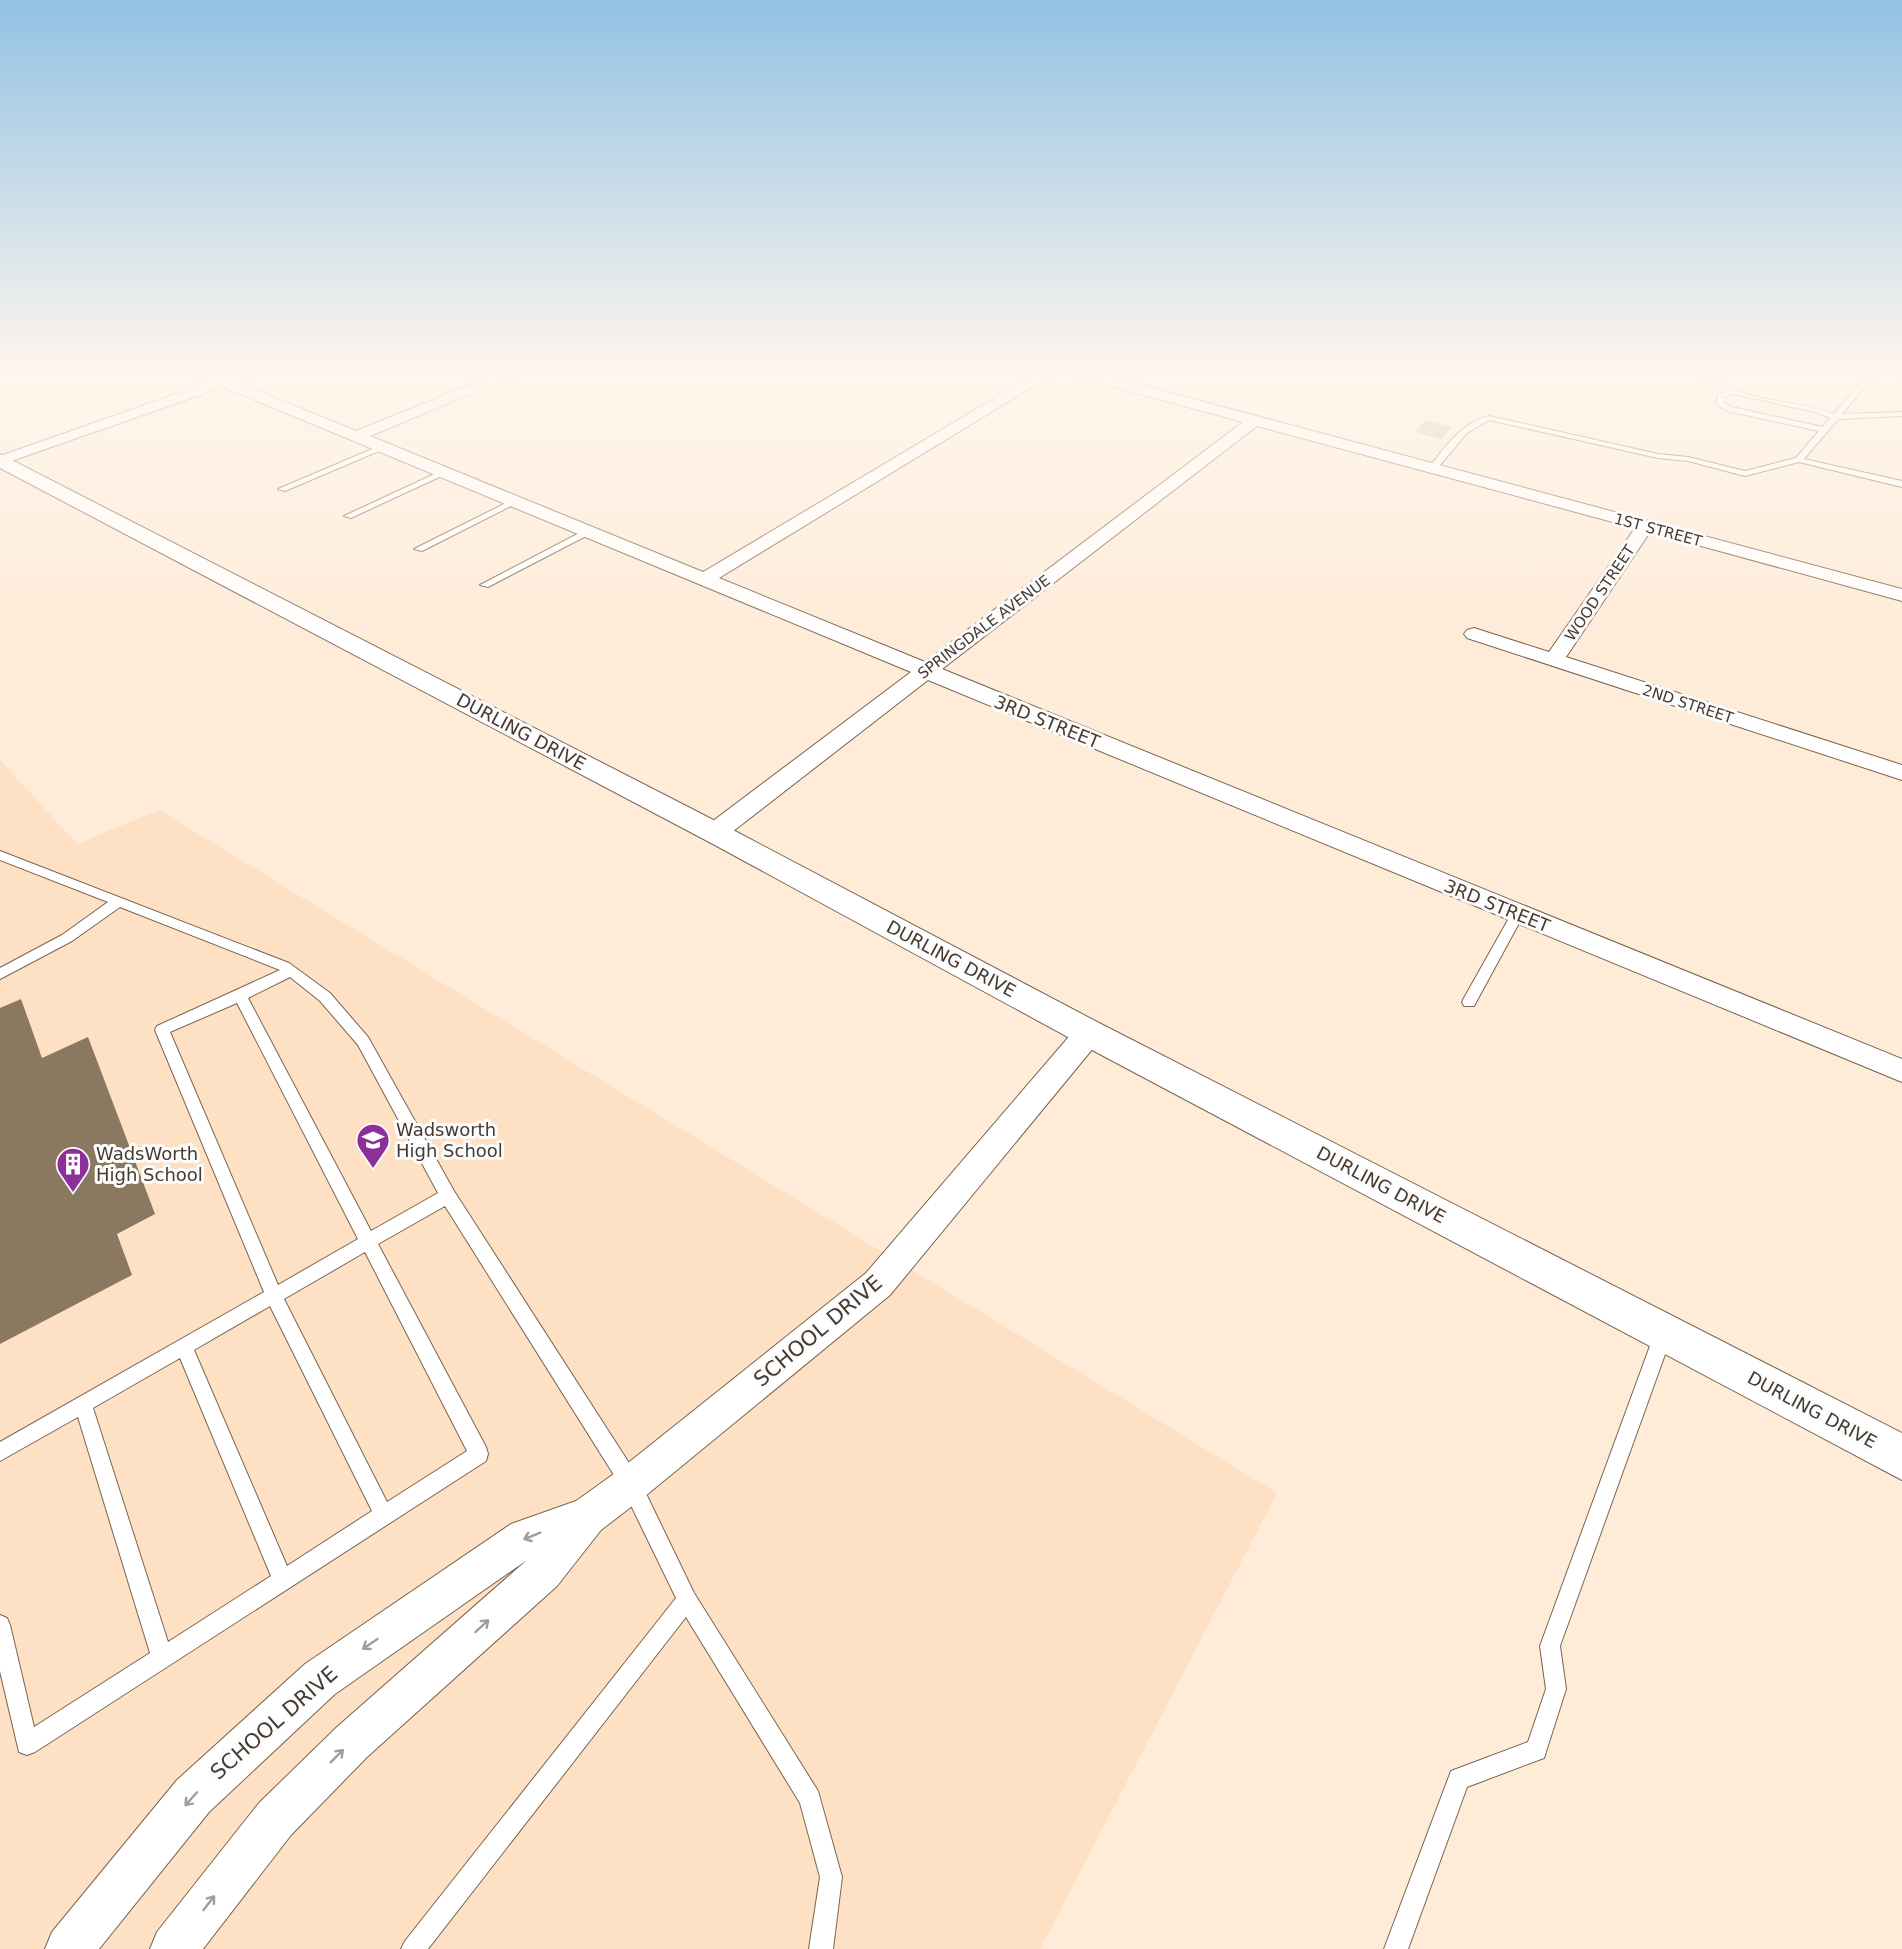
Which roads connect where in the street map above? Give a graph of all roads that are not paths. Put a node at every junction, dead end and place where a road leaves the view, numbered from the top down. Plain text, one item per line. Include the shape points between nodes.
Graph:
1 (3, 461) edge
2 (350, 461) edge
3 (414, 461) edge
4 (901, 461) edge
5 (1202, 461) edge
6 (1402, 461) edge
7 (1439, 461) edge
8 (1695, 461) edge
9 (1795, 461) edge
10 (1803, 461) edge
11 (1432, 469) junction
12 (444, 473) junction
13 (1902, 484) edge
14 (282, 489) dead end
15 (515, 502) junction
16 (348, 516) dead end
17 (1645, 526) junction
18 (587, 531) junction
19 (419, 549) dead end
20 (704, 579) junction
21 (485, 585) dead end
22 (1902, 595) edge
23 (1474, 634) dead end
24 (1554, 660) junction
25 (926, 672) junction
26 (1902, 773) edge
27 (714, 833) junction
28 (0, 855) edge
29 (118, 901) junction
30 (1518, 914) junction
31 (291, 971) junction
32 (0, 974) edge
33 (240, 996) junction
34 (1469, 1002) dead end
35 (1089, 1033) junction
36 (1902, 1071) edge
37 (448, 1196) junction
38 (369, 1241) junction
39 (274, 1296) junction
40 (1664, 1333) junction
41 (184, 1347) junction
42 (83, 1404) junction
43 (0, 1452) edge
44 (1902, 1457) edge
45 (631, 1484) junction
46 (384, 1515) junction
47 (587, 1516) junction
48 (283, 1580) junction
49 (687, 1599) junction
50 (0, 1625) edge
51 (162, 1657) junction
52 (69, 1949) edge
53 (174, 1949) edge
54 (413, 1949) edge
55 (821, 1949) edge
56 (1396, 1949) edge

1 - 27 street, DURLING DRIVE
2 - 14 lane
3 - 12 street, 3RD STREET
4 - 20 street
5 - 25 street, SPRINGDALE AVENUE
6 - 11 street, 1ST STREET
7 - 11 lane
8 - 9 lane via 1745,474
10 - 13 lane
11 - 17 street, 1ST STREET
12 - 15 street, 3RD STREET
12 - 16 lane
15 - 18 street, 3RD STREET
15 - 19 lane
17 - 22 street, 1ST STREET
17 - 24 street, WOOD STREET
18 - 20 street, 3RD STREET
18 - 21 lane
20 - 25 street, 3RD STREET
23 - 24 street, 2ND STREET
24 - 26 street, 2ND STREET
25 - 27 street, SPRINGDALE AVENUE
25 - 30 street, 3RD STREET
27 - 35 street, DURLING DRIVE
28 - 29 lane
29 - 31 lane
29 - 32 lane via 67,938
30 - 34 lane
30 - 36 street, 3RD STREET
31 - 33 lane
31 - 37 lane via 325,997 363,1041
33 - 38 lane
33 - 39 lane via 162,1030
35 - 40 street, DURLING DRIVE
35 - 45 street, SCHOOL DRIVE via 878,1284
37 - 38 lane
37 - 45 lane
38 - 39 lane
38 - 46 lane via 478,1454
39 - 41 lane
39 - 46 lane
40 - 44 street, DURLING DRIVE
40 - 56 lane via 1550,1646 1556,1689 1536,1750 1459,1779
41 - 42 lane
41 - 48 lane
42 - 43 lane
42 - 51 lane
45 - 47 street, SCHOOL DRIVE
45 - 49 lane
46 - 48 lane
47 -> 52 street, SCHOOL DRIVE via 525,1538 320,1679 193,1796
53 -> 47 street, SCHOOL DRIVE via 275,1819 352,1742 543,1572
48 - 51 lane
49 - 54 lane
49 - 55 lane via 810,1799 831,1877
50 - 51 lane via 27,1744

